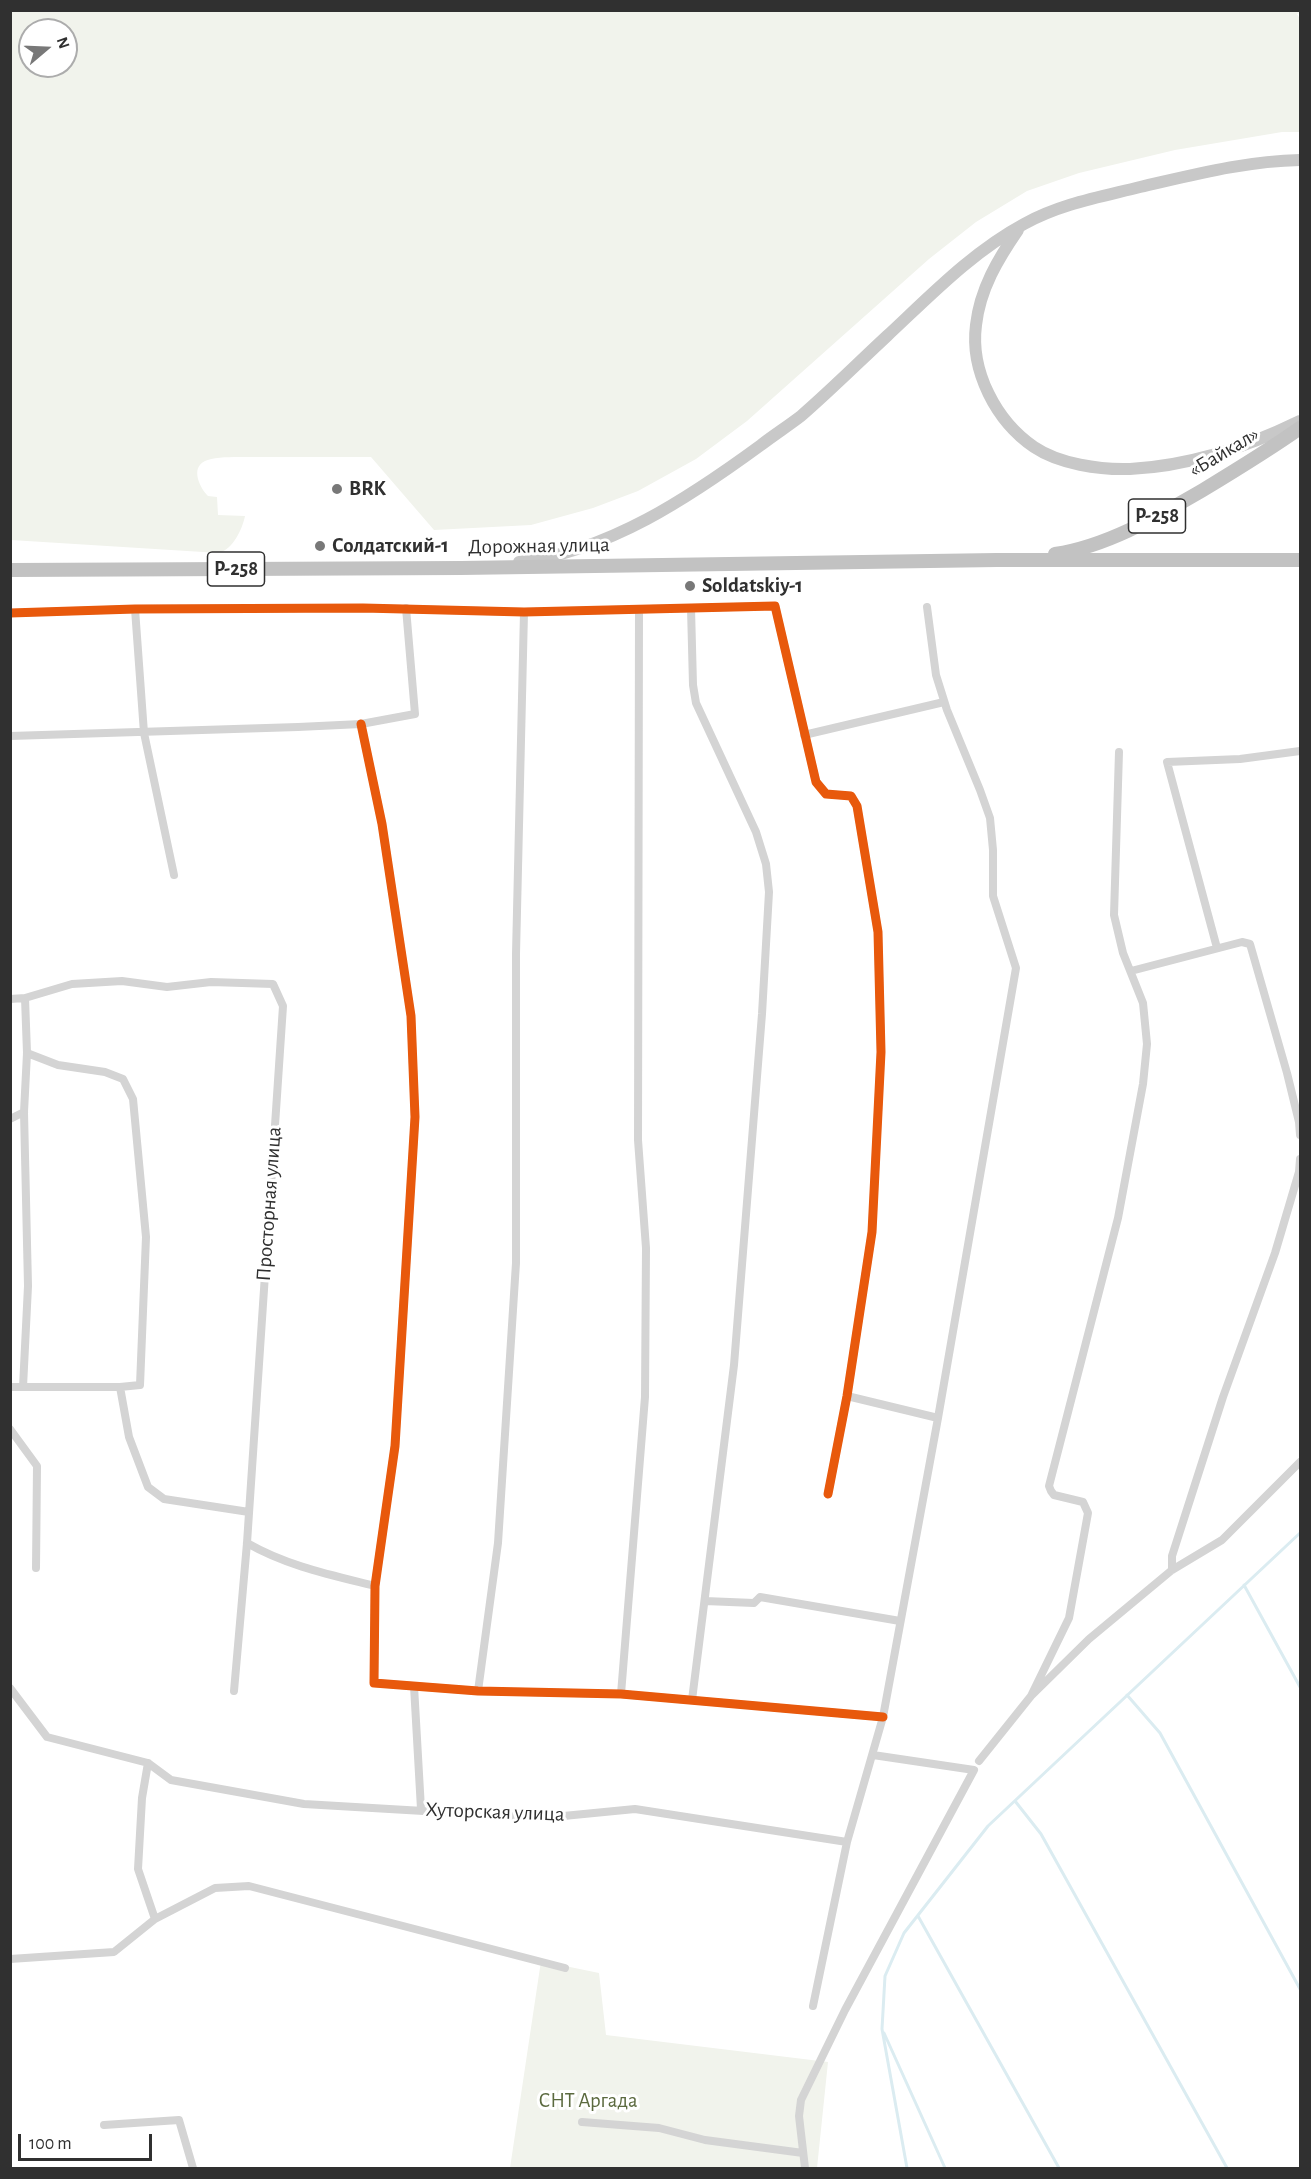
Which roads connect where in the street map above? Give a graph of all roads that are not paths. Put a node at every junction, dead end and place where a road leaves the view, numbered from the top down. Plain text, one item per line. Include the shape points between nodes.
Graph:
1 (1300, 160) edge
2 (1022, 225) junction
3 (1300, 421) edge
4 (1300, 428) edge
5 (997, 560) junction
6 (1300, 560) edge
7 (461, 568) junction
8 (10, 570) edge
9 (927, 607) dead end
10 (406, 608) junction
11 (691, 608) junction
12 (135, 609) junction
13 (639, 610) junction
14 (524, 612) junction
15 (10, 613) edge
16 (944, 702) junction
17 (361, 724) junction
18 (144, 733) junction
19 (804, 735) junction
20 (10, 736) edge
21 (1300, 751) edge
22 (1119, 752) dead end
23 (174, 875) dead end
24 (1217, 948) junction
25 (1131, 971) junction
26 (25, 998) junction
27 (10, 999) edge
28 (27, 1053) junction
29 (24, 1112) junction
30 (10, 1119) edge
31 (1300, 1134) edge
32 (1300, 1159) edge
33 (10, 1387) edge
34 (23, 1387) junction
35 (120, 1388) junction
36 (847, 1396) junction
37 (938, 1418) junction
38 (10, 1429) edge
39 (1300, 1462) edge
40 (828, 1494) dead end
41 (249, 1512) junction
42 (247, 1543) junction
43 (36, 1568) dead end
44 (1172, 1570) junction
45 (375, 1587) junction
46 (705, 1601) junction
47 (900, 1621) junction
48 (414, 1686) junction
49 (10, 1688) edge
50 (234, 1691) dead end
51 (478, 1691) junction
52 (621, 1694) junction
53 (1030, 1696) junction
54 (692, 1700) junction
55 (883, 1717) junction
56 (873, 1755) junction
57 (979, 1761) dead end
58 (147, 1762) junction
59 (421, 1809) junction
60 (847, 1842) junction
61 (155, 1919) junction
62 (10, 1959) edge
63 (565, 1968) dead end
64 (813, 2006) dead end
65 (582, 2122) dead end
66 (104, 2125) dead end
67 (803, 2153) junction
68 (194, 2169) edge
69 (805, 2169) edge

1 - 2 main road via 1240,166 1174,179 1079,202
2 - 3 main road via 989,279 976,325 975,347 991,399 1013,429 1035,448 1066,461 1129,469 1208,455 1266,437
2 - 7 main road via 949,279 800,417 715,479 647,518 566,553
4 - 5 highway, «Байкал» / Р-258 via 1145,523 1069,552
5 - 6 highway
5 - 7 highway, Дорожная улица / Р-258
7 - 8 highway, Дорожная улица / Р-258
9 - 16 street via 936,675
10 - 12 street
10 - 14 street
10 - 17 street via 414,714
11 - 13 street
11 - 19 street via 775,606
11 - 46 street via 696,703 756,832 769,892 734,1365
12 - 15 street
12 - 18 street
13 - 14 street
13 - 52 street via 638,1140 646,1248 645,1396
14 - 51 street via 516,954 516,1263 498,1543
16 - 19 street
16 - 37 street via 990,818 993,896 1016,968
17 - 18 street
17 - 45 street via 382,824 411,1016 415,1117 395,1446
18 - 20 street
18 - 23 street
19 - 36 street via 820,789 826,794 851,796 856,806 878,932 881,1052 872,1232
21 - 24 street via 1240,759 1167,762
22 - 25 street via 1114,915
24 - 25 street
24 - 31 street via 1250,944
25 - 53 street via 1143,1003 1147,1044 1143,1084 1118,1218 1049,1486 1054,1495 1083,1502 1088,1513 1069,1618
26 - 27 street, Просторная улица
26 - 28 street
26 - 41 street, Просторная улица via 72,984 122,981 167,987 212,982 273,984 283,1006
28 - 29 street
28 - 35 street via 58,1065 123,1078 133,1099 146,1237 141,1385
29 - 30 street
29 - 34 street via 28,1286
32 - 44 street via 1275,1252 1223,1396 1172,1556
33 - 34 street
34 - 35 street
35 - 41 street via 129,1437 148,1487 164,1499
36 - 37 street
36 - 40 street
37 - 47 street
38 - 43 street via 37,1466
39 - 44 street via 1222,1540
41 - 42 street, Просторная улица
42 - 45 street via 291,1564
42 - 50 street, Просторная улица
44 - 53 street via 1089,1639
45 - 48 street via 374,1683
46 - 47 street via 754,1603 760,1597
46 - 54 street
47 - 55 street
48 - 51 street
48 - 59 street
49 - 58 street via 47,1737
51 - 52 street
52 - 54 street
53 - 57 street
54 - 55 street
55 - 56 street
56 - 60 street
56 - 67 street via 974,1770 801,2100
58 - 59 street, Хуторская улица via 171,1780 304,1804
58 - 61 street via 138,1869
59 - 60 street, Хуторская улица via 543,1818 635,1809
60 - 64 street
61 - 62 street via 114,1952
61 - 63 street via 215,1888 249,1886
65 - 67 street via 659,2128 705,2140
66 - 68 street via 179,2120
67 - 69 street

